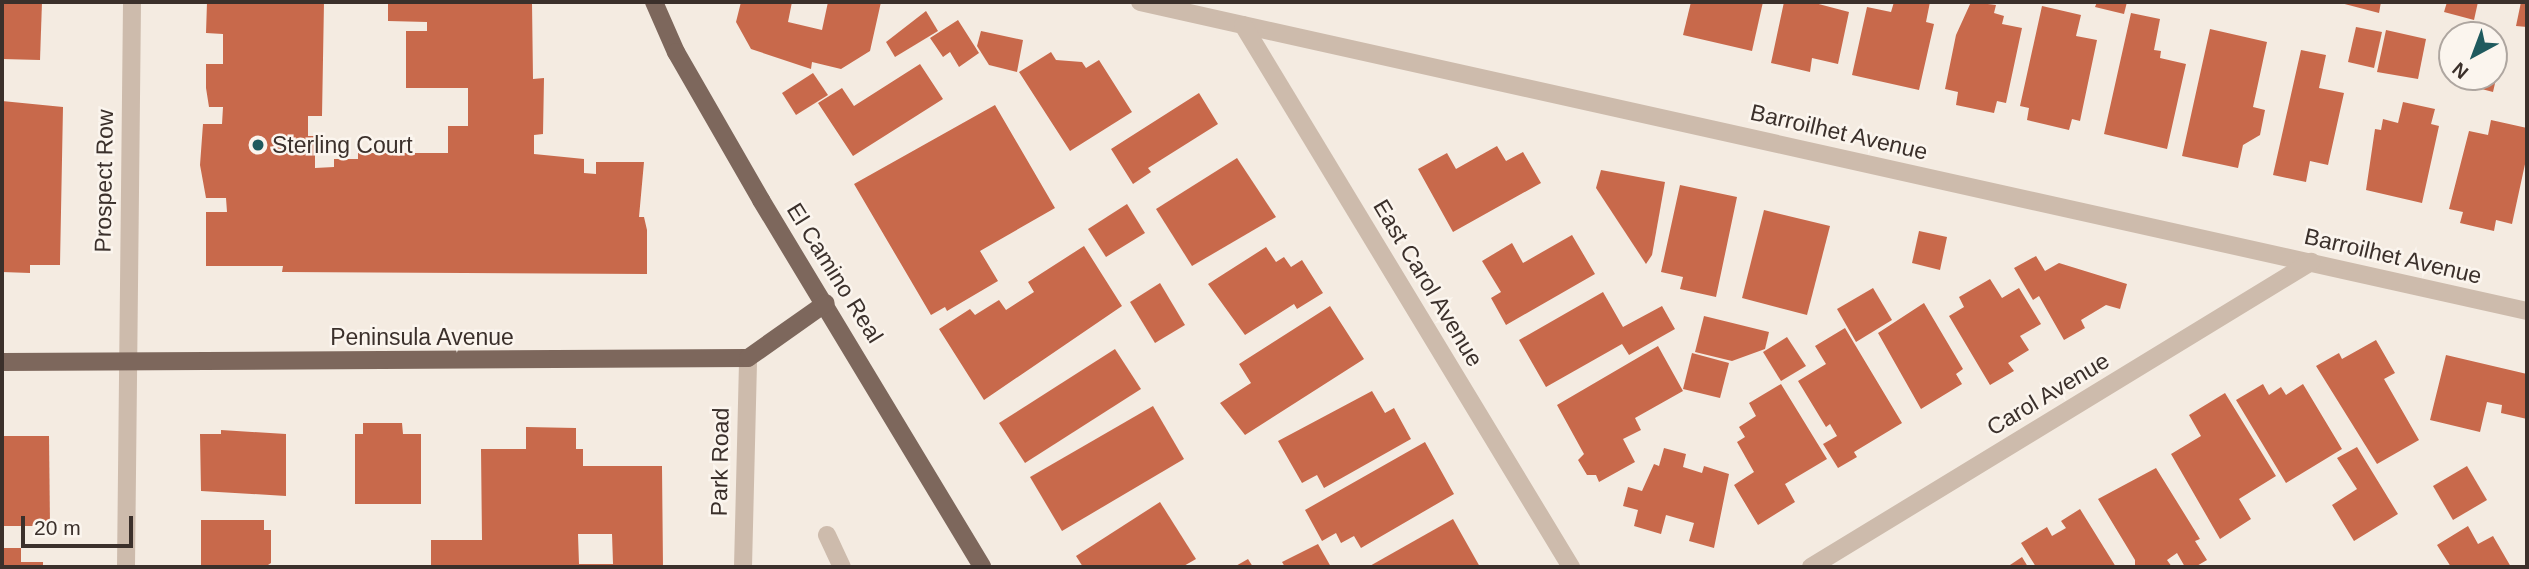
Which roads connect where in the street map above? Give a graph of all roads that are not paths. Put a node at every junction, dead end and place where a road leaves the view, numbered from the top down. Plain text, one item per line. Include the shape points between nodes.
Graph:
1 (132, 2) edge
2 (654, 2) edge
3 (1140, 2) edge
4 (1243, 24) junction
5 (2311, 262) junction
6 (826, 303) junction
7 (2527, 311) edge
8 (748, 358) junction
9 (2, 362) edge
10 (125, 362) junction
11 (827, 535) dead end
12 (126, 567) edge
13 (743, 567) edge
14 (842, 567) edge
15 (982, 567) edge
16 (1571, 567) edge
17 (1811, 567) edge

1 - 10 street, Prospect Row
2 - 6 main road, El Camino Real via 676,52
3 - 4 street, Barroilhet Avenue
4 - 5 street, Barroilhet Avenue
4 - 16 street, East Carol Avenue
5 - 7 street, Barroilhet Avenue
5 - 17 street, Carol Avenue
6 - 8 main road
6 - 15 main road, El Camino Real
8 - 10 main road, Peninsula Avenue
8 - 13 street, Park Road
9 - 10 main road, Peninsula Avenue
10 - 12 street, Prospect Row
11 - 14 street

